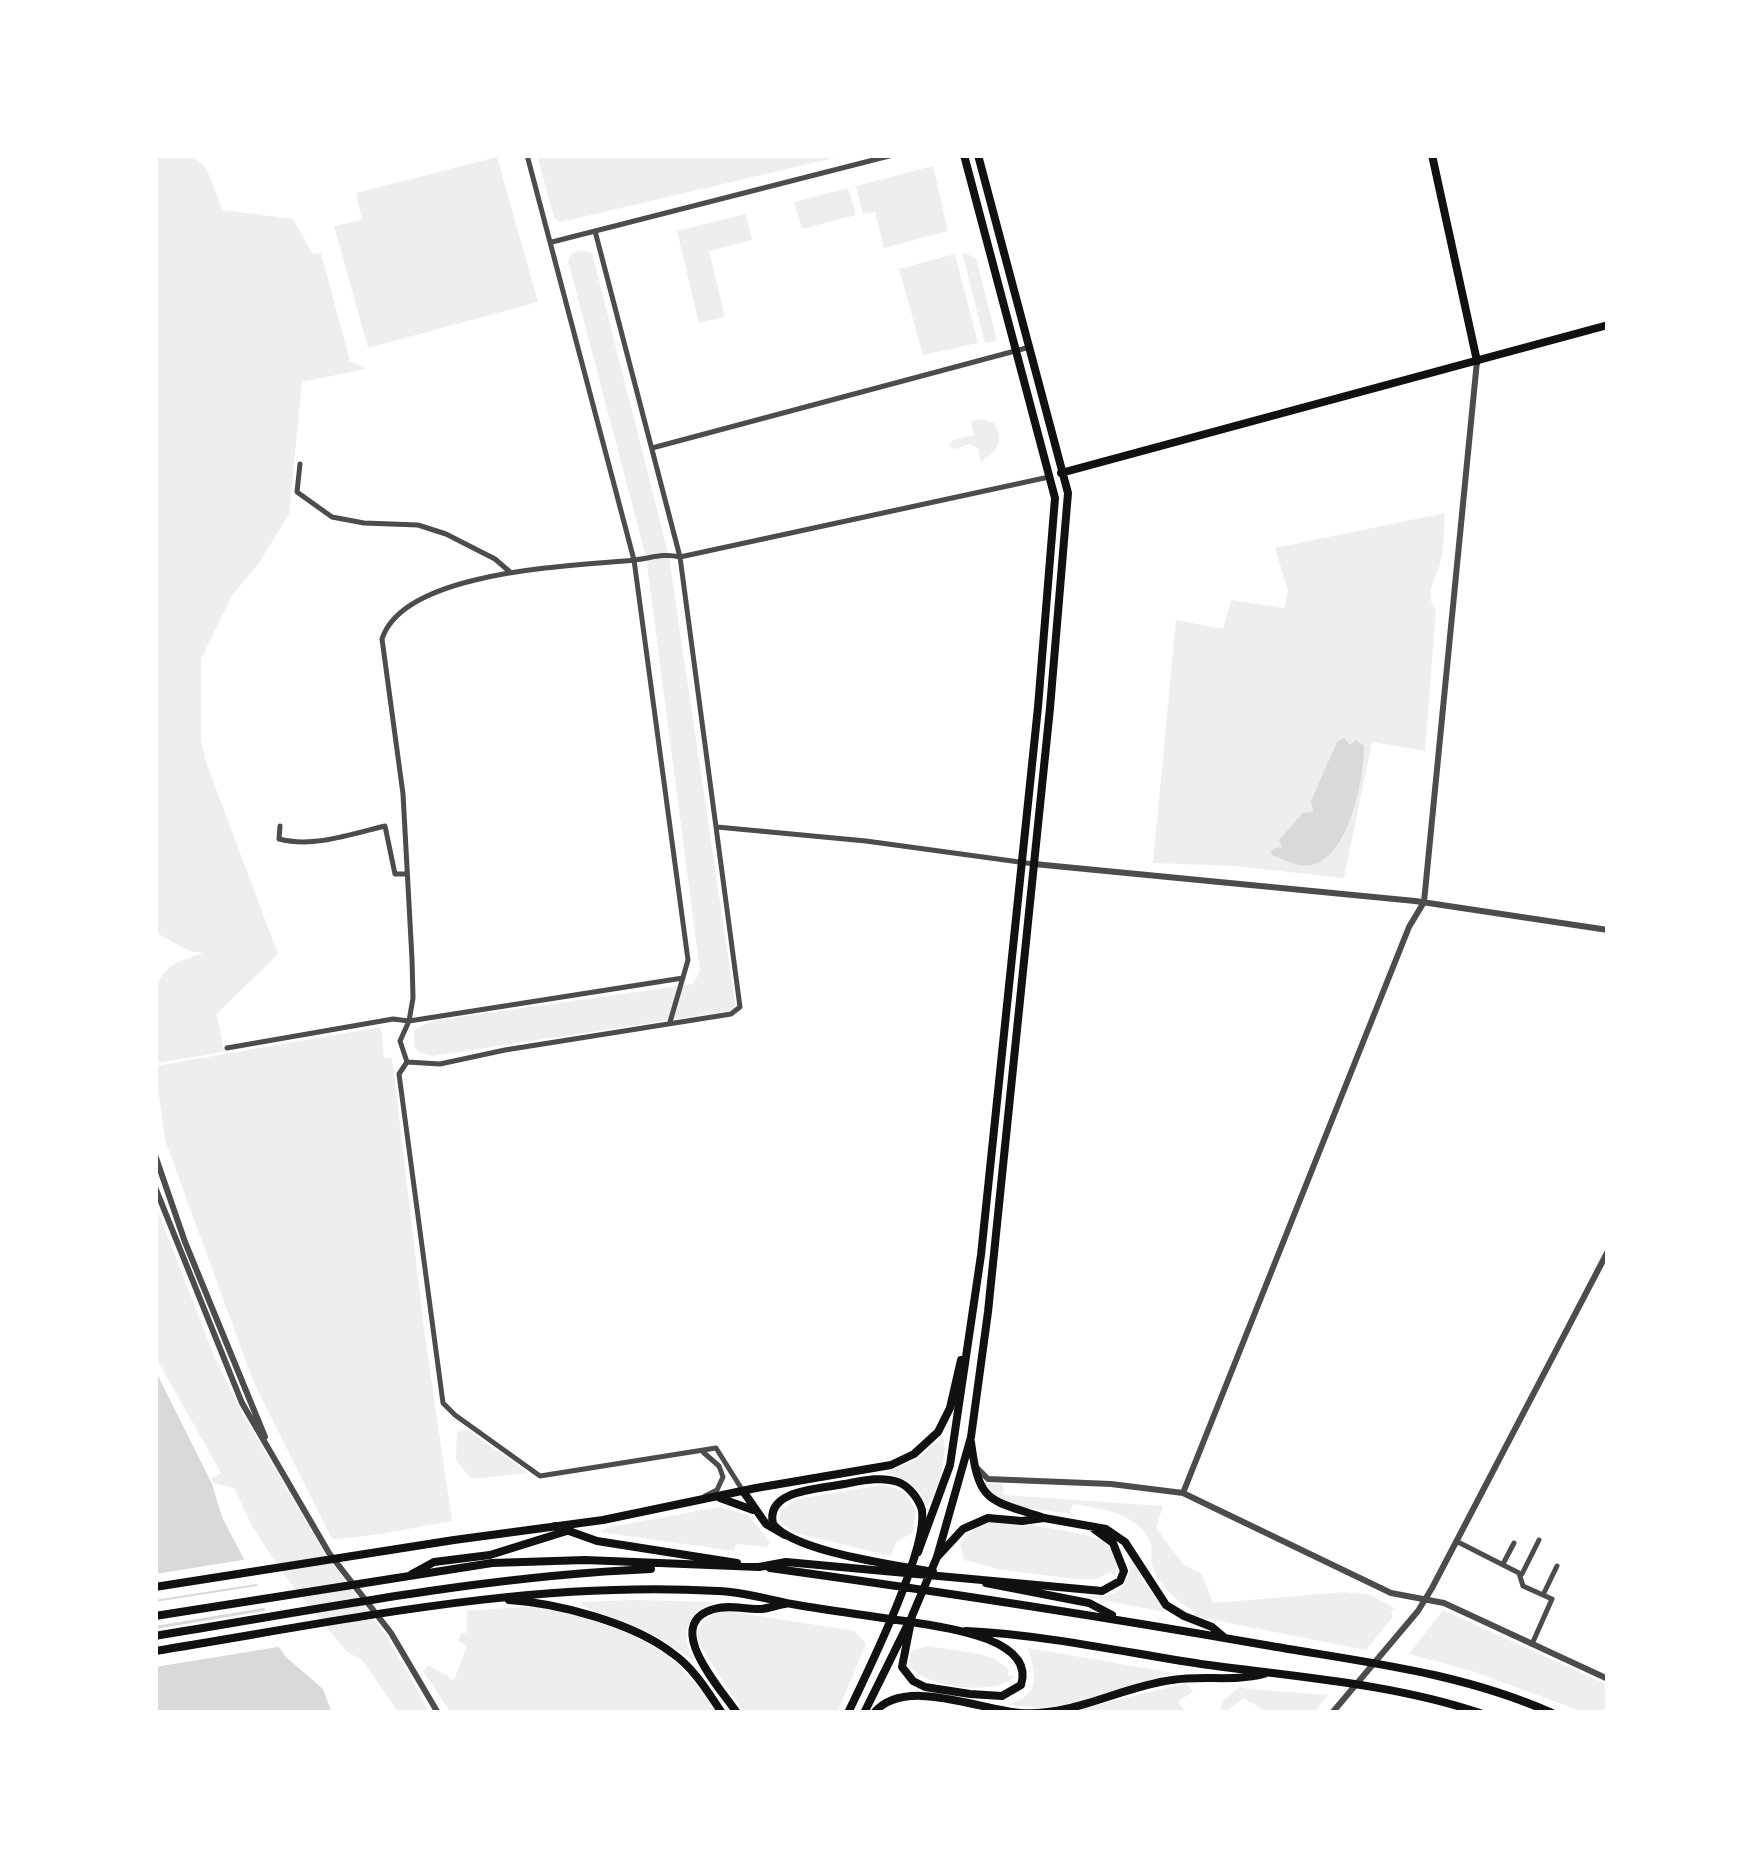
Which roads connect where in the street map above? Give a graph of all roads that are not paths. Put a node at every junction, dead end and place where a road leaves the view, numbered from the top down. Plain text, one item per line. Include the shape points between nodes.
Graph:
1 (527, 155) edge
2 (893, 155) edge
3 (964, 155) edge
4 (978, 155) edge
5 (1432, 155) edge
6 (595, 231) junction
7 (551, 242) junction
8 (1608, 325) edge
9 (1030, 347) junction
10 (1018, 350) junction
11 (1477, 361) junction
12 (652, 448) junction
13 (300, 464) dead end
14 (1064, 472) junction
15 (1052, 476) junction
16 (680, 557) junction
17 (634, 560) junction
18 (510, 572) junction
19 (280, 826) dead end
20 (717, 827) junction
21 (1021, 863) junction
22 (1034, 864) junction
23 (406, 874) junction
24 (1424, 902) junction
25 (1608, 930) edge
26 (682, 978) junction
27 (409, 1021) junction
28 (670, 1022) junction
29 (228, 1048) dead end
30 (407, 1062) junction
31 (155, 1155) edge
32 (155, 1187) edge
33 (1608, 1251) edge
34 (966, 1346) junction
35 (970, 1437) junction
36 (269, 1448) junction
37 (703, 1452) junction
38 (974, 1465) junction
39 (742, 1491) junction
40 (1183, 1492) junction
41 (718, 1497) junction
42 (680, 1506) junction
43 (760, 1516) junction
44 (1044, 1518) junction
45 (603, 1520) junction
46 (555, 1526) junction
47 (1094, 1528) junction
48 (566, 1531) junction
49 (922, 1535) junction
50 (785, 1536) junction
51 (1539, 1540) dead end
52 (1456, 1541) junction
53 (1514, 1543) dead end
54 (937, 1557) junction
55 (458, 1563) junction
56 (1503, 1564) junction
57 (1557, 1566) dead end
58 (696, 1567) junction
59 (759, 1567) junction
60 (1520, 1577) junction
61 (959, 1578) junction
62 (155, 1588) edge
63 (1543, 1595) junction
64 (490, 1598) junction
65 (1424, 1599) junction
66 (788, 1603) junction
67 (155, 1616) edge
68 (1120, 1620) junction
69 (962, 1630) junction
70 (155, 1636) edge
71 (1225, 1638) junction
72 (1532, 1644) junction
73 (899, 1649) junction
74 (155, 1651) edge
75 (1268, 1673) junction
76 (1608, 1679) edge
77 (1439, 1699) junction
78 (438, 1713) edge
79 (722, 1713) edge
80 (738, 1713) edge
81 (848, 1713) edge
82 (864, 1713) edge
83 (874, 1713) edge
84 (1332, 1713) edge
85 (1465, 1713) edge
86 (1480, 1713) edge
87 (1552, 1713) edge

1 - 7 street
2 - 6 street
3 - 10 main road
4 - 9 main road
5 - 11 main road
6 - 7 street
6 - 12 street
7 - 17 street
8 - 11 main road
9 - 10 street
9 - 14 main road
10 - 12 street
10 - 15 main road
11 - 14 main road
11 - 24 street
12 - 16 street
13 - 18 street via 297,492 332,517 431,528
14 - 15 main road
14 - 22 main road via 1063,562
15 - 16 street
15 - 21 main road via 1051,566
16 - 17 street
16 - 20 street
17 - 18 street
17 - 26 street via 688,960
18 - 23 street via 417,601 386,624 382,652 404,794
19 - 23 street via 279,839 289,842 385,826 395,874
20 - 21 street
20 - 28 street via 737,1012
21 - 22 street
21 - 34 main road
22 - 24 street
22 - 35 main road
23 - 27 street
24 - 25 street
24 - 40 street
26 - 27 street
26 - 28 street
27 - 29 street
27 - 30 street via 400,1041
28 - 30 street via 440,1064
30 - 37 street via 400,1074 443,1403 540,1476
31 - 36 street
32 - 36 street via 220,1356
33 - 52 street
34 - 39 main road via 944,1420 914,1454 881,1467
34 - 49 main road via 950,1466
35 - 38 main road
35 - 54 main road
36 - 78 street via 329,1553 392,1633
37 - 39 street via 716,1448
37 - 42 street via 719,1466 722,1484
38 - 40 street via 988,1479
38 - 44 main road via 990,1498
39 - 41 main road
39 - 43 main road
40 - 65 street via 1392,1594
41 - 42 main road
41 - 43 main road
42 - 45 main road
43 - 50 main road
44 - 47 main road
44 - 54 main road via 988,1518 963,1529
45 - 46 main road
45 - 48 main road
46 - 48 main road
46 - 62 main road
47 - 61 main road via 1113,1543 1124,1570 1102,1591
47 - 71 main road via 1126,1542 1166,1604
48 - 55 main road
48 - 59 main road
49 - 50 main road via 922,1508 913,1493 883,1479 783,1498 772,1519
49 - 81 main road
50 - 61 main road
51 - 60 street
52 - 56 street
52 - 65 street
53 - 56 street
54 - 73 main road
55 - 58 main road via 585,1560
55 - 67 main road
56 - 60 street
57 - 63 street
58 - 59 main road
58 - 70 main road via 462,1586
59 - 61 main road via 786,1562
59 - 68 main road
60 - 63 street
61 - 68 main road via 1090,1603
63 - 72 street via 1552,1598
64 - 66 main road via 659,1589
64 - 74 main road
64 - 79 main road via 561,1606 653,1641 685,1664
65 - 72 street
65 - 84 street
66 - 69 main road
66 - 80 main road via 716,1608 694,1624 692,1644
68 - 71 main road
69 - 73 main road via 1012,1651 1024,1668 1022,1685 992,1696 925,1687 906,1674
69 - 75 main road
71 - 87 main road via 1442,1675
72 - 76 street
73 - 82 main road
75 - 77 main road
75 - 83 main road via 1239,1680 1175,1679 1051,1712 914,1696 890,1699
77 - 85 street
77 - 86 main road

